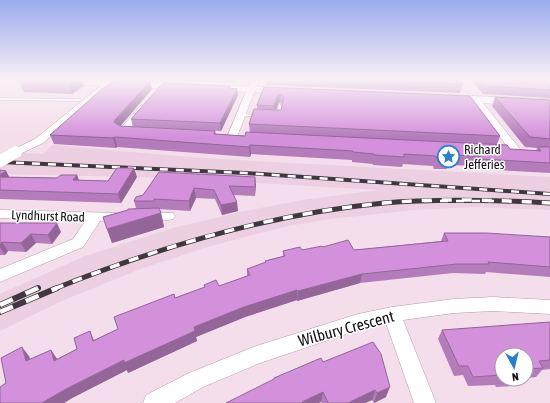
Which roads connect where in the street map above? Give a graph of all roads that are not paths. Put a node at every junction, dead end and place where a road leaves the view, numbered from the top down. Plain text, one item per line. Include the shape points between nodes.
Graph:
1 (0, 99) edge
2 (90, 99) edge
3 (151, 99) edge
4 (248, 99) edge
5 (453, 99) edge
6 (80, 100) dead end
7 (476, 100) junction
8 (550, 104) edge
9 (280, 105) dead end
10 (241, 115) junction
11 (262, 116) edge
12 (270, 117) edge
13 (146, 132) edge
14 (232, 137) edge
15 (500, 150) edge
16 (516, 151) junction
17 (529, 152) edge
18 (0, 161) edge
19 (0, 214) edge
20 (168, 216) dead end
21 (96, 217) junction
22 (0, 276) edge
23 (550, 307) edge
24 (392, 314) junction
25 (154, 403) edge
26 (425, 403) edge

1 - 6 lane
2 - 18 street, bridge via 39,141
3 - 13 street via 123,131
4 - 10 street
5 - 7 main road
7 - 8 main road
7 - 16 street
9 - 12 lane via 277,117
10 - 11 lane
10 - 14 street
15 - 16 street
16 - 17 street
19 - 21 street, Lyndhurst Road
20 - 21 street, Lyndhurst Road
21 - 22 street via 78,243
23 - 24 street, Wilbury Crescent via 493,304
24 - 25 street, Wilbury Crescent via 358,322 256,356 196,380
24 - 26 street

